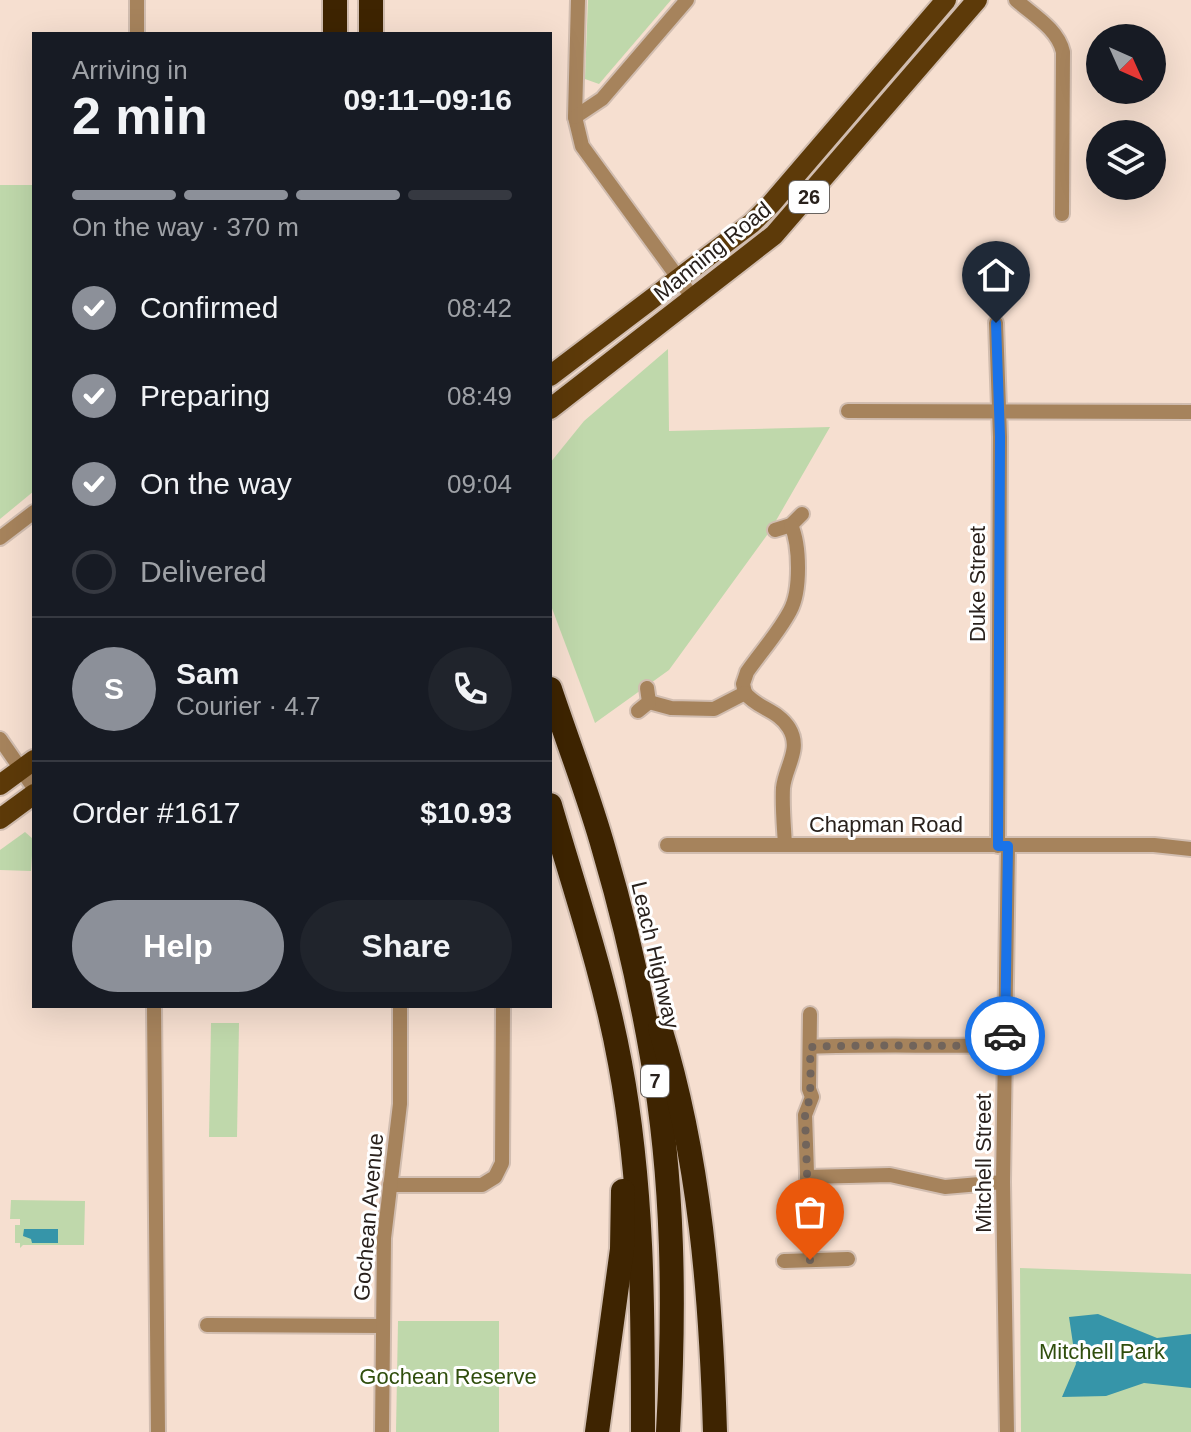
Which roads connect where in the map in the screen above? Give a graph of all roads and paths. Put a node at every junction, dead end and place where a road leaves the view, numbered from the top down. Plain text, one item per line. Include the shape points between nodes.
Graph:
1 (137, 0) edge
2 (335, 0) edge
3 (371, 0) edge
4 (578, 0) edge
5 (687, 0) edge
6 (946, 0) edge
7 (977, 0) edge
8 (1016, 0) edge
9 (137, 32) edge
10 (335, 32) edge
11 (371, 32) edge
12 (575, 117) junction
13 (1062, 214) dead end
14 (678, 278) junction
15 (693, 298) junction
16 (996, 323) dead end
17 (552, 374) edge
18 (552, 407) edge
19 (848, 411) dead end
20 (999, 412) junction
21 (1191, 412) edge
22 (32, 514) edge
23 (775, 530) dead end
24 (0, 538) edge
25 (745, 693) junction
26 (552, 695) edge
27 (645, 700) dead end
28 (0, 739) edge
29 (28, 765) edge
30 (0, 785) edge
31 (32, 795) edge
32 (552, 812) edge
33 (0, 819) edge
34 (1191, 841) edge
35 (667, 845) dead end
36 (785, 845) junction
37 (1154, 845) junction
38 (1003, 846) junction
39 (1191, 849) edge
40 (604, 850) junction
41 (154, 1008) edge
42 (400, 1008) edge
43 (503, 1008) edge
44 (810, 1014) dead end
45 (1005, 1045) junction
46 (810, 1047) junction
47 (620, 1064) junction
48 (807, 1177) junction
49 (1003, 1182) junction
50 (390, 1185) junction
51 (848, 1259) dead end
52 (810, 1260) junction
53 (784, 1261) dead end
54 (207, 1325) dead end
55 (382, 1326) junction
56 (158, 1432) edge
57 (382, 1432) edge
58 (597, 1432) edge
59 (643, 1432) edge
60 (668, 1432) edge
61 (715, 1432) edge
62 (1007, 1432) edge

1 - 9 street
2 - 10 highway
3 - 11 highway
4 - 12 street
5 - 12 street via 602,99
6 - 14 main road, Manning Road / 26 via 771,204
7 - 15 main road, Manning Road / 26 via 793,216
8 - 13 street via 1059,38 1063,52
12 - 14 street via 582,146
14 - 15 street
14 - 17 main road, Manning Road / 26
15 - 18 main road, Manning Road / 26
16 - 20 street, Duke Street
19 - 20 street
20 - 21 street
20 - 38 street, Duke Street
22 - 24 street
23 - 25 street via 797,520 795,597 747,672
25 - 27 street via 714,709 671,708
25 - 36 street via 753,703 774,711 790,729 794,752 783,786
26 - 40 highway, Leach Highway / 7
28 - 29 street
29 - 30 main road
31 - 33 main road
32 - 47 highway, 7
34 - 37 street, Chapman Road
35 - 36 street, Chapman Road
36 - 38 street, Chapman Road
37 - 38 street, Chapman Road
37 - 39 street, Chapman Road
38 - 45 street, Mitchell Street
40 - 60 highway, Leach Highway / 7 via 653,1059 667,1171 672,1255
40 - 61 highway via 675,1075 705,1265
41 - 56 street
42 - 50 street, Gochean Avenue via 400,1104
43 - 50 street via 502,1163 495,1177 482,1185
44 - 46 street
45 - 46 street
45 - 49 street, Mitchell Street
46 - 48 street
47 - 58 highway via 622,1249
47 - 59 highway, 7 via 635,1157
48 - 49 street via 890,1175 945,1187
48 - 52 street
49 - 62 street, Mitchell Street
50 - 55 street, Gochean Avenue
51 - 52 street
52 - 53 street
54 - 55 street
55 - 57 street, Gochean Avenue

